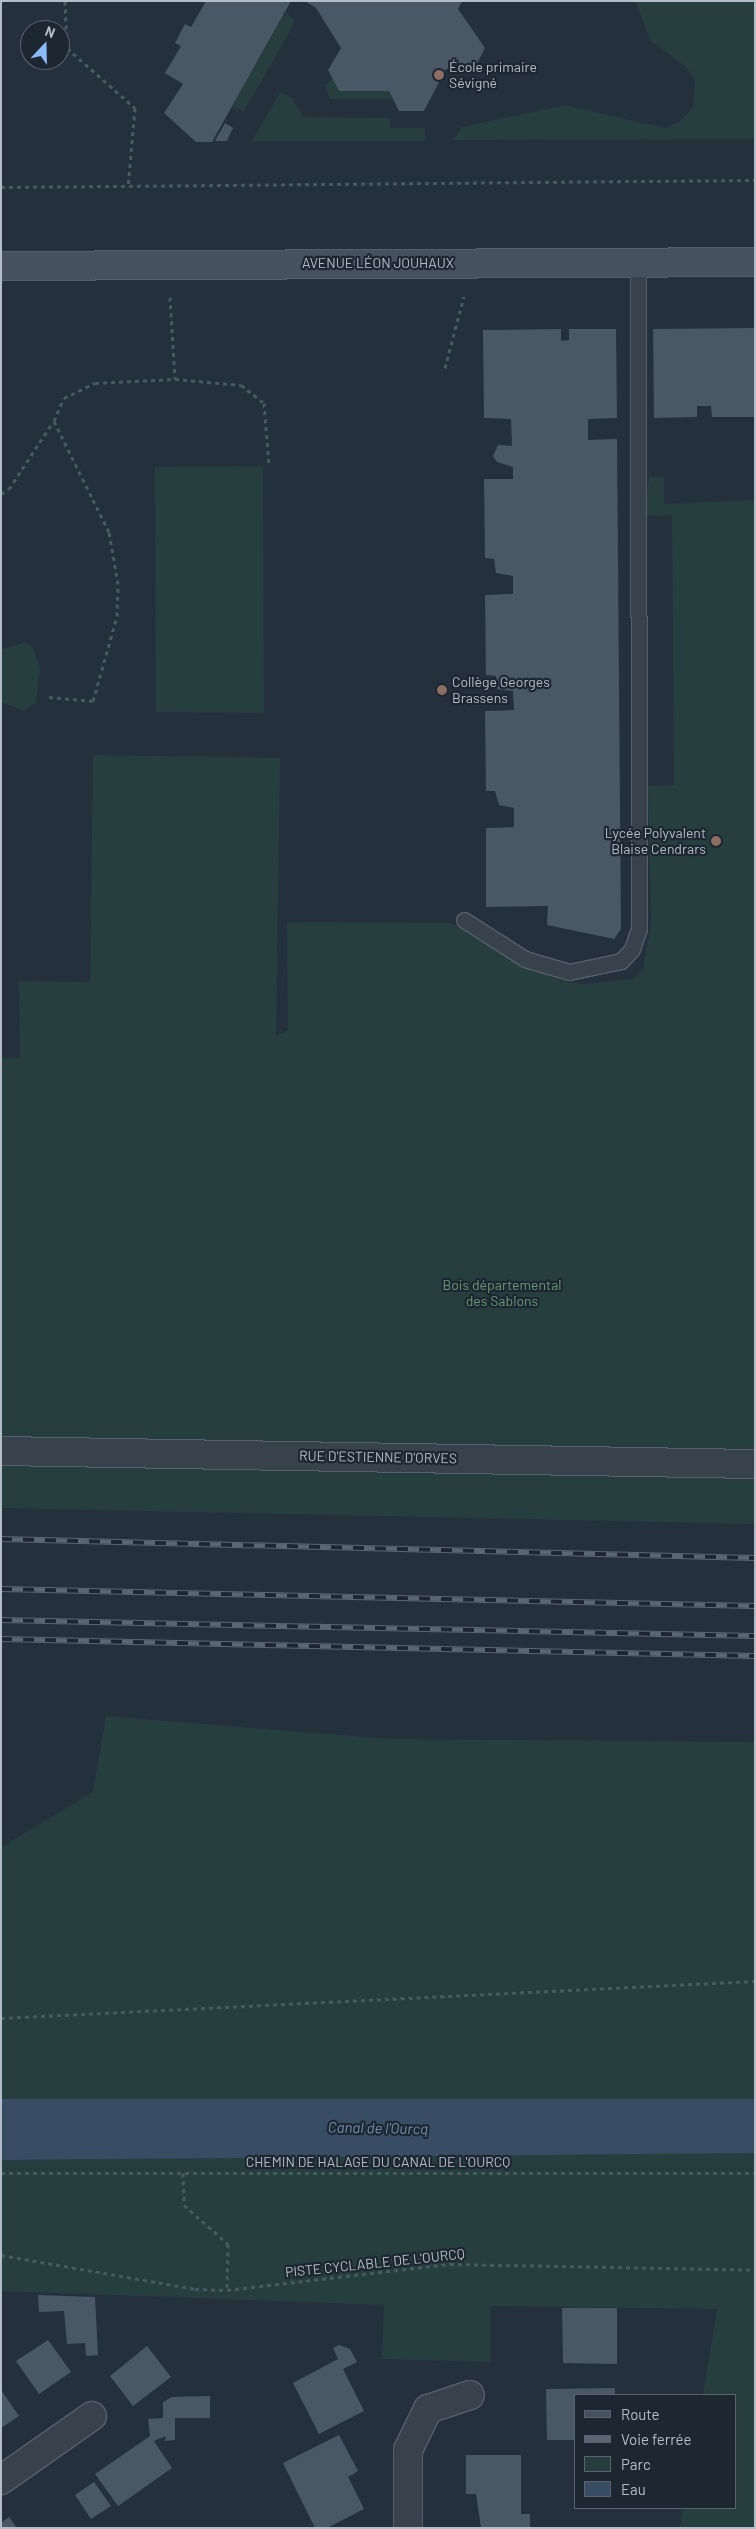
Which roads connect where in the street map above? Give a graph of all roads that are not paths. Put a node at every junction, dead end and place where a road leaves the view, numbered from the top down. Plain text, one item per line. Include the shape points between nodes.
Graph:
1 (638, 262) junction
2 (755, 262) edge
3 (1, 266) edge
4 (464, 920) dead end
5 (1, 1450) edge
6 (755, 1464) edge
7 (470, 2395) dead end
8 (92, 2416) dead end
9 (1, 2480) edge
10 (408, 2528) edge

1 - 2 street, AVENUE LÉON JOUHAUX
1 - 3 street, AVENUE LÉON JOUHAUX
1 - 4 lane via 639,929 632,949 621,961 569,972 525,959
5 - 6 street, RUE D'ESTIENNE D'ORVES
7 - 10 street via 428,2409 408,2450
8 - 9 street

